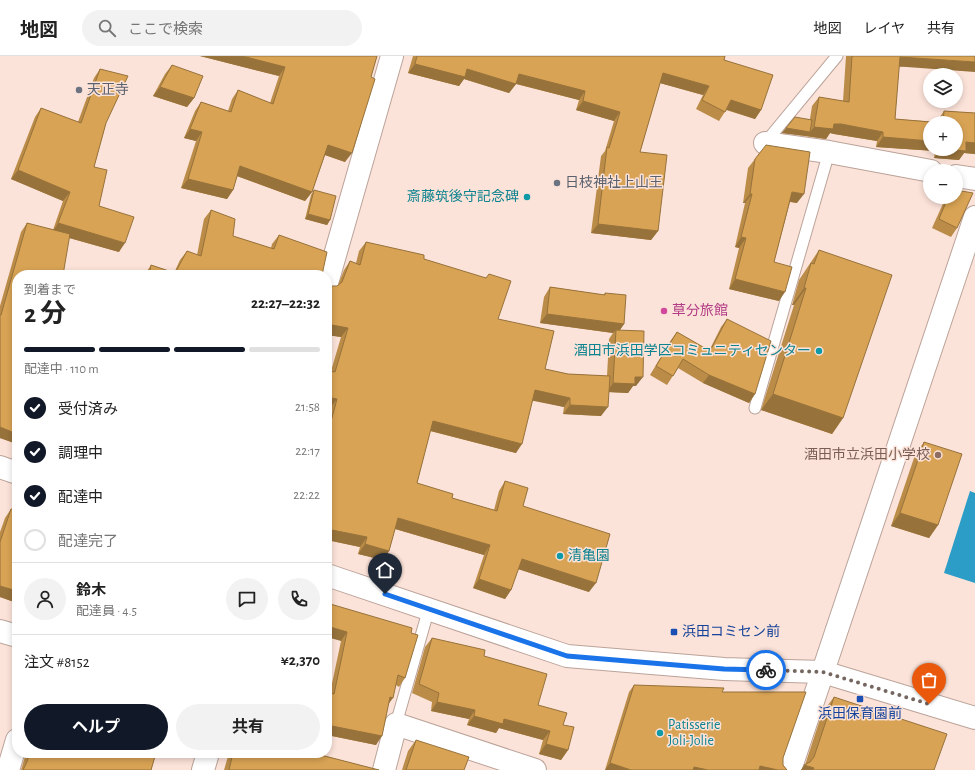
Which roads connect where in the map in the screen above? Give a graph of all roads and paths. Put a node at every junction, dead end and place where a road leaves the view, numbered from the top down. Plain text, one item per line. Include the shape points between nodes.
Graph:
1 (392, 56) edge
2 (837, 56) edge
3 (764, 143) joint
4 (829, 152) junction
5 (923, 170) edge
6 (963, 177) edge
7 (975, 179) edge
8 (975, 217) edge
9 (331, 270) edge
10 (755, 408) dead end
11 (0, 467) edge
12 (12, 471) edge
13 (332, 577) edge
14 (429, 608) junction
15 (0, 631) edge
16 (12, 635) edge
17 (823, 672) junction
18 (975, 718) edge
19 (396, 724) junction
20 (12, 757) edge
21 (207, 758) edge
22 (8, 770) edge
23 (203, 770) edge
24 (384, 770) edge
25 (535, 770) edge
26 (790, 770) edge

1 - 9 street
2 - 3 lane
3 - 4 street
4 - 5 street
4 - 10 lane
6 - 7 street
8 - 17 street
11 - 12 street
13 - 14 street
14 - 17 street via 567,656 724,669
14 - 19 lane
15 - 16 street
17 - 18 street
17 - 26 street
19 - 24 street
19 - 25 street
20 - 22 street
21 - 23 street

